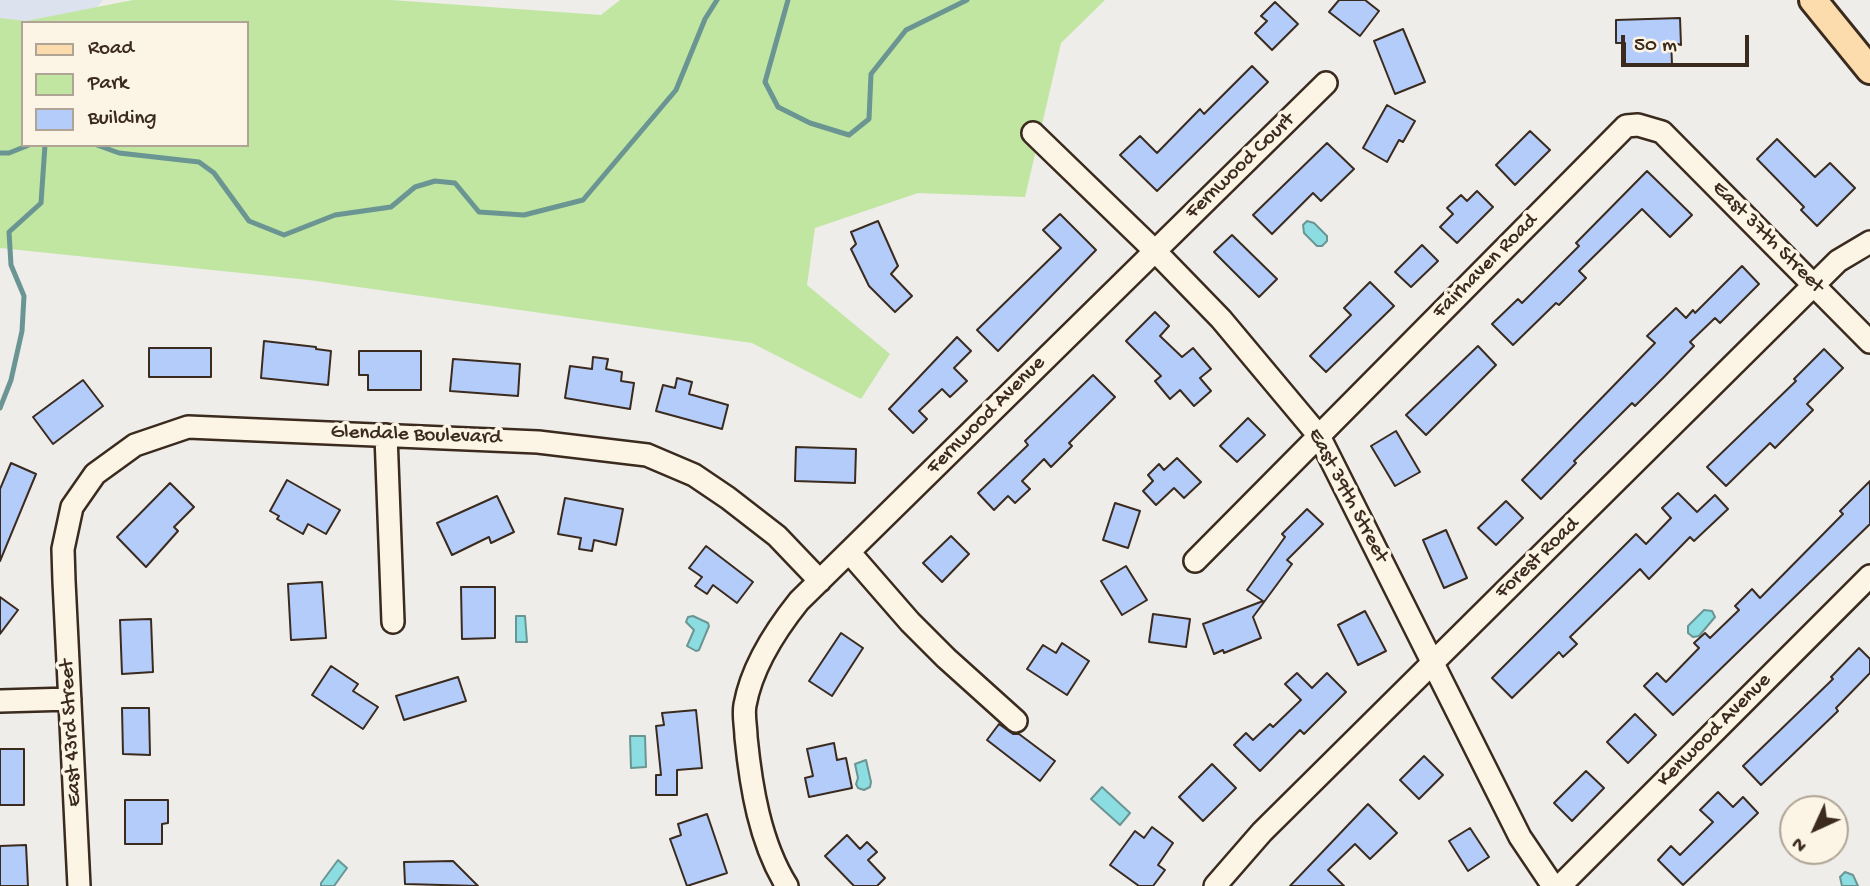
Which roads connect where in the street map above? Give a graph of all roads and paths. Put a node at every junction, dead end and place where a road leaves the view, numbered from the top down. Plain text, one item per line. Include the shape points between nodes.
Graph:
1 (1813, 0) edge
2 (1870, 70) edge
3 (1326, 83) dead end
4 (1033, 133) dead end
5 (1664, 133) joint
6 (1870, 242) edge
7 (1155, 251) junction
8 (1814, 285) junction
9 (1870, 342) edge
10 (386, 435) junction
11 (1319, 436) junction
12 (849, 552) junction
13 (1195, 561) dead end
14 (1870, 576) edge
15 (64, 581) joint
16 (820, 581) junction
17 (393, 622) dead end
18 (1433, 662) junction
19 (70, 699) junction
20 (0, 701) edge
21 (1016, 721) dead end
22 (79, 886) edge
23 (787, 886) edge
24 (1215, 886) edge
25 (1553, 886) edge
26 (1560, 886) edge

1 - 2 main road
3 - 7 street, Fernwood Court
4 - 7 street, East 39th Street
5 - 8 street, East 37th Street
5 - 11 street, Fairhaven Road via 1626,126
6 - 8 street, Forest Road via 1838,261
7 - 11 street, East 39th Street via 1221,319
7 - 12 street, Fernwood Avenue
8 - 9 street, East 37th Street
8 - 18 street, Forest Road
10 - 15 street, Glendale Boulevard via 188,427 135,444 96,474 72,507 63,549
10 - 16 street, Glendale Boulevard via 538,442 647,455 694,475 728,498 778,536
10 - 17 street
11 - 13 street
11 - 18 street, East 39th Street
12 - 16 street, Fernwood Avenue
12 - 21 street via 910,622
14 - 26 street, Kenwood Avenue
15 - 19 street, East 43rd Street
16 - 23 street, Fernwood Avenue via 775,631 750,683 744,708 761,821 776,869
18 - 24 street, Forest Road via 1262,832
18 - 25 street, East 39th Street via 1520,837
19 - 20 street
19 - 22 street, East 43rd Street

